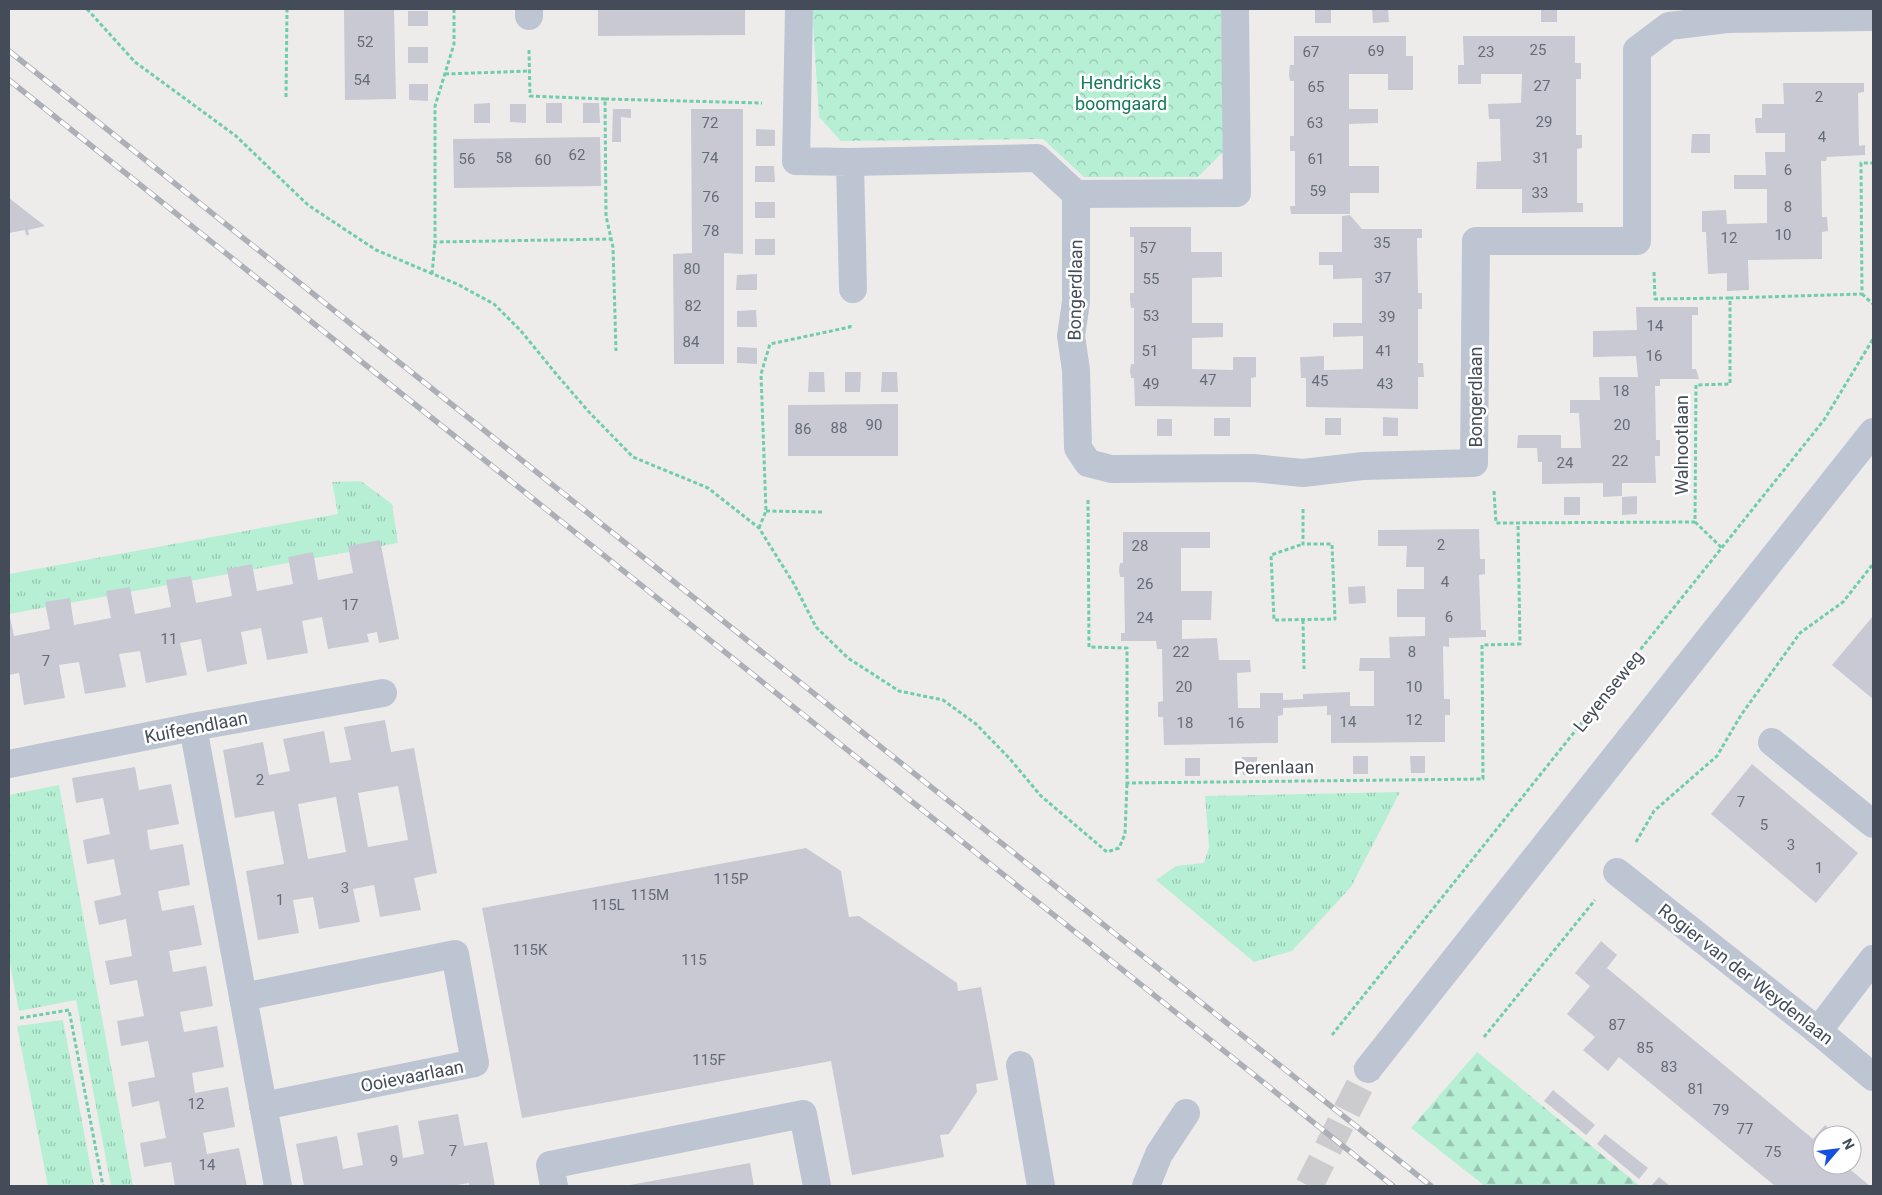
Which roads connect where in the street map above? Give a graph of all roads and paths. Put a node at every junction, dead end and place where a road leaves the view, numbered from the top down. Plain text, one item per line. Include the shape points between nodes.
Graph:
1 (87, 9) edge
2 (94, 9) edge
3 (286, 9) edge
4 (454, 9) edge
5 (799, 9) edge
6 (1235, 9) edge
7 (529, 12) edge
8 (91, 14) junction
9 (1726, 14) edge
10 (1873, 17) edge
11 (530, 71) junction
12 (445, 74) junction
13 (286, 97) dead end
14 (605, 99) junction
15 (797, 104) junction
16 (850, 162) junction
17 (1873, 162) edge
18 (1076, 194) junction
19 (611, 239) junction
20 (1637, 241) junction
21 (435, 242) junction
22 (432, 274) junction
23 (853, 289) joint
24 (1862, 294) junction
25 (1730, 298) junction
26 (1873, 304) edge
27 (1873, 339) edge
28 (616, 351) dead end
29 (1873, 432) edge
30 (1474, 463) junction
31 (1088, 464) junction
32 (1303, 474) junction
33 (766, 511) junction
34 (822, 512) dead end
35 (1695, 522) junction
36 (1518, 523) junction
37 (759, 528) junction
38 (1303, 544) junction
39 (1722, 548) junction
40 (1873, 564) edge
41 (1303, 620) junction
42 (1304, 669) dead end
43 (383, 693) dead end
44 (193, 727) junction
45 (1772, 742) dead end
46 (9, 764) edge
47 (1127, 783) junction
48 (1873, 824) edge
49 (1617, 872) junction
50 (1873, 959) edge
51 (243, 996) junction
52 (20, 1018) dead end
53 (1818, 1030) junction
54 (1332, 1035) dead end
55 (1484, 1037) dead end
56 (1020, 1065) dead end
57 (1368, 1069) tunnel mouth
58 (1873, 1077) edge
59 (263, 1106) junction
60 (1186, 1113) dead end
61 (103, 1186) edge
62 (278, 1186) edge
63 (554, 1186) edge
64 (817, 1186) edge
65 (1041, 1186) edge
66 (1146, 1186) edge

1 - 8 path
2 - 8 path
3 - 13 path
4 - 12 path via 454,44
5 - 15 street
6 - 18 street via 1237,193
7 - 11 path
8 - 22 path via 135,62 236,136 308,204 376,250
9 - 10 street
9 - 20 street via 1669,26 1637,50
11 - 12 path
11 - 14 path via 530,96
12 - 21 path via 434,106
14 - 15 path
14 - 19 path via 606,216
15 - 16 street via 796,161
16 - 18 street via 1037,158
16 - 23 street
17 - 24 path via 1861,163
18 - 31 street, Bongerdlaan via 1076,302 1071,336 1076,370 1078,448
19 - 21 path
19 - 28 path
20 - 25 path via 1654,258 1655,298
20 - 30 street, Bongerdlaan via 1476,241
21 - 22 path
22 - 37 path via 494,304 633,457 708,488
23 - 33 path via 850,327 770,344 761,374
24 - 25 path
24 - 26 path
25 - 35 path, Walnootlaan via 1730,384 1696,385
27 - 39 path, Leyenseweg via 1824,420
29 - 57 street
30 - 32 street, Bongerdlaan via 1363,466
30 - 36 path via 1493,482 1496,523
31 - 32 street, Bongerdlaan via 1111,468 1253,468
31 - 47 path via 1089,647 1127,648
32 - 38 path
33 - 34 path
33 - 37 path
35 - 36 path
35 - 39 path
36 - 47 path, Perenlaan via 1520,644 1482,645 1483,779
37 - 47 path via 816,627 848,658 899,691 943,700 976,724 1041,796 1106,852 1119,848 1125,834
38 - 41 path via 1271,555 1274,620
38 - 41 path via 1332,544 1335,619
39 - 54 path, Leyenseweg
40 - 49 path via 1843,602 1800,633 1741,715 1717,756 1654,811
41 - 42 path
43 - 44 street, Kuifeendlaan
44 - 46 street, Kuifeendlaan
44 - 51 street
45 - 48 street
49 - 53 street, Rogier van der Weydenlaan
49 - 55 path
50 - 53 street
51 - 59 street
51 - 59 street, Ooievaarlaan via 455,954 475,1063
52 - 61 path via 69,1010
53 - 58 street, Rogier van der Weydenlaan
56 - 65 street
59 - 62 street
60 - 66 street via 1159,1154
63 - 64 street via 550,1165 803,1114

